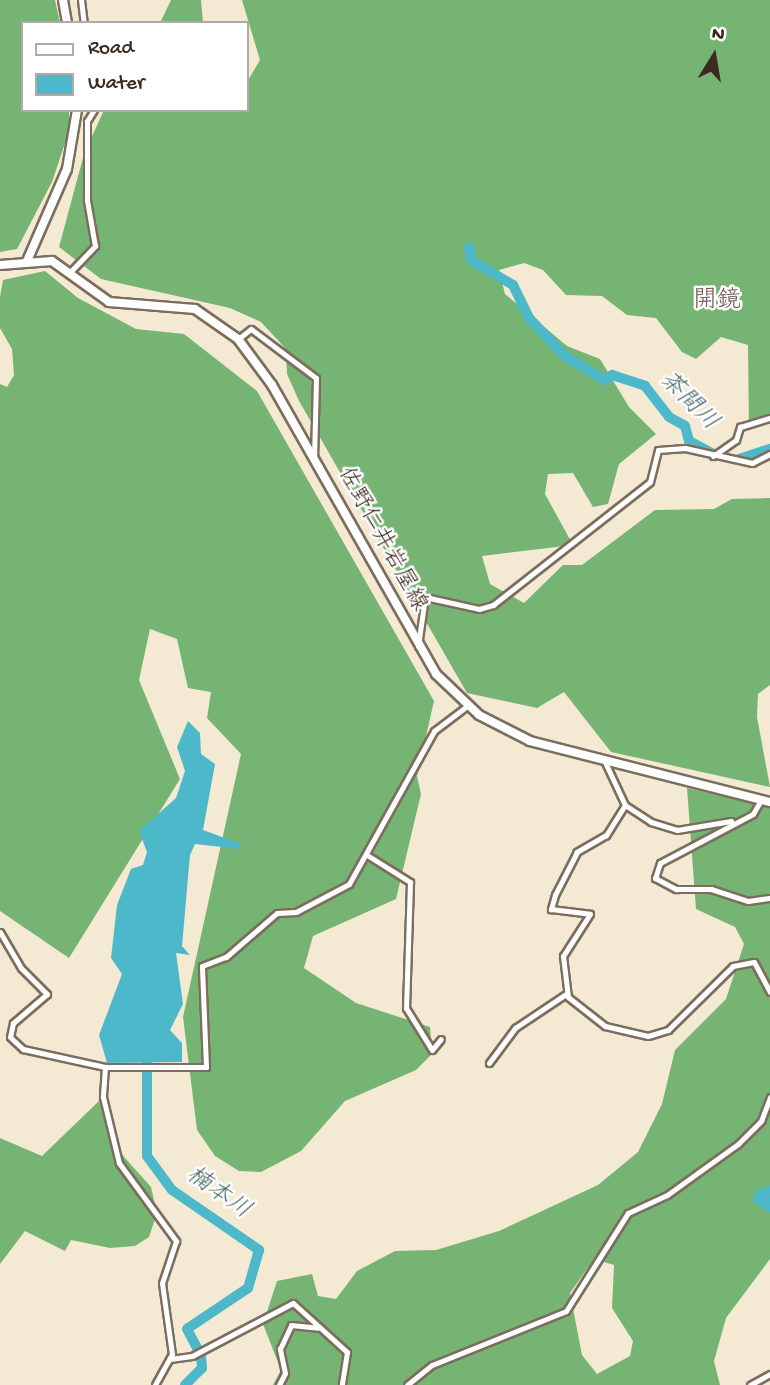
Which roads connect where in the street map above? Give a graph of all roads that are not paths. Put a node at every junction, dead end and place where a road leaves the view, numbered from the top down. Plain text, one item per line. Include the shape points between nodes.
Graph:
1 (63, 0) edge
2 (81, 0) edge
3 (67, 21) edge
4 (84, 21) edge
5 (77, 112) edge
6 (92, 112) edge
7 (27, 261) junction
8 (0, 265) edge
9 (71, 271) junction
10 (238, 338) junction
11 (770, 418) edge
12 (715, 454) junction
13 (770, 454) edge
14 (314, 458) junction
15 (418, 646) junction
16 (467, 706) junction
17 (604, 760) junction
18 (766, 801) edge
19 (625, 805) junction
20 (738, 820) junction
21 (367, 855) junction
22 (769, 898) edge
23 (0, 932) edge
24 (770, 992) edge
25 (566, 994) junction
26 (441, 1039) dead end
27 (489, 1063) dead end
28 (105, 1067) junction
29 (770, 1097) edge
30 (318, 1328) junction
31 (170, 1359) junction
32 (770, 1374) edge
33 (155, 1385) edge
34 (279, 1385) edge
35 (342, 1385) edge
36 (407, 1385) edge
37 (750, 1385) edge

1 - 3 main road
2 - 4 street
5 - 7 main road via 67,169
6 - 9 street via 87,121 92,142 87,200 95,246
7 - 8 main road, 佐野仁井岩屋線
7 - 9 main road, 佐野仁井岩屋線
9 - 10 main road, 佐野仁井岩屋線 via 109,302 195,309
10 - 14 main road, 佐野仁井岩屋線
10 - 14 street via 251,329 316,378
11 - 12 street via 740,427 736,440
12 - 13 street via 752,463
12 - 15 street via 658,450 650,482 494,606 479,609 425,597
14 - 15 main road, 佐野仁井岩屋線
15 - 16 main road, 佐野仁井岩屋線
16 - 17 main road, 佐野仁井岩屋線 via 530,741
16 - 21 street via 434,730
17 - 18 main road, 佐野仁井岩屋線
17 - 19 street
18 - 20 street
19 - 20 street via 677,830
19 - 25 street via 606,835 577,852 555,895 551,909 590,914 562,956
20 - 22 street via 660,863 654,878 676,889 711,889 748,901
21 - 26 street via 410,882 406,1008 432,1050
21 - 28 street via 346,886 296,912 277,913 226,957 202,966 206,1067
23 - 28 street via 21,968 47,994 13,1023 15,1044
24 - 25 street via 754,962 733,966 668,1030 648,1036 605,1026
25 - 27 street via 523,1021
28 - 31 street via 103,1097 120,1163 176,1241 162,1283
29 - 36 street via 761,1121 738,1144 667,1195 628,1213 566,1311 432,1365
30 - 31 street via 303,1306 293,1303 192,1356
30 - 34 street via 291,1325 280,1349 285,1373
30 - 35 street via 350,1358
31 - 33 street
32 - 37 street

